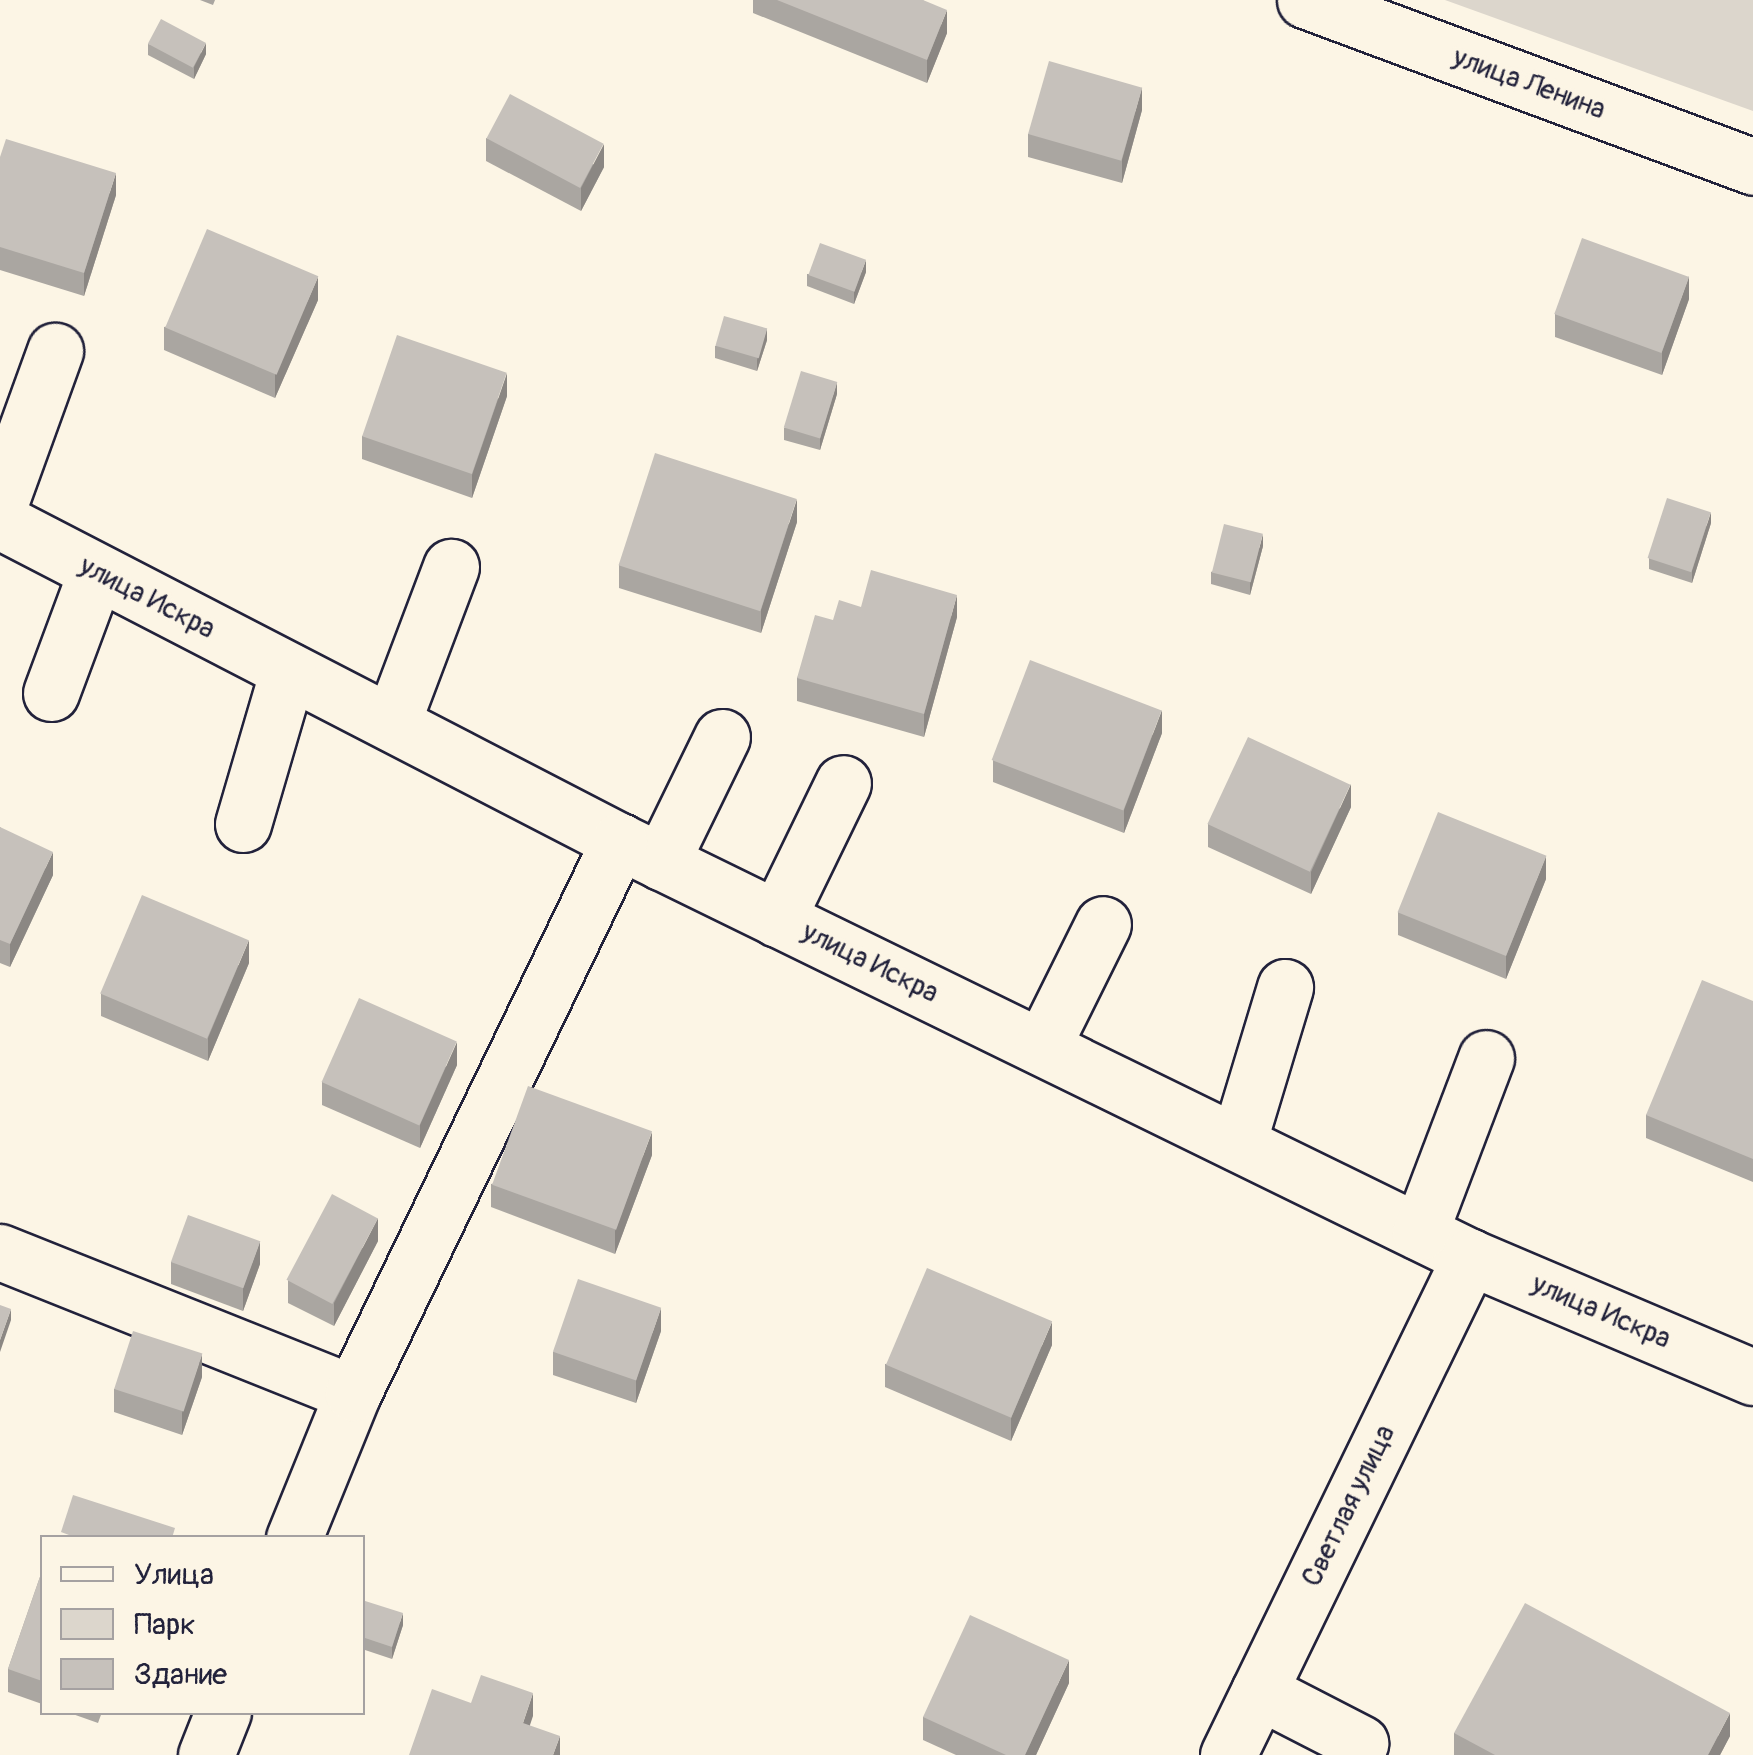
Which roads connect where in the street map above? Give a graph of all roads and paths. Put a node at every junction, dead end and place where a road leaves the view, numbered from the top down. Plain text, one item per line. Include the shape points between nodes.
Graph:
1 (1305, 0) edge
2 (1753, 167) edge
3 (55, 352) dead end
4 (0, 503) edge
5 (0, 522) edge
6 (451, 567) dead end
7 (96, 572) junction
8 (288, 670) junction
9 (51, 693) dead end
10 (392, 724) junction
11 (722, 737) dead end
12 (844, 782) dead end
13 (243, 824) dead end
14 (640, 851) junction
15 (778, 918) junction
16 (1102, 924) dead end
17 (1285, 987) dead end
18 (1042, 1047) junction
19 (1486, 1058) dead end
20 (1238, 1143) junction
21 (1420, 1232) junction
22 (0, 1252) edge
23 (1470, 1256) junction
24 (1753, 1377) edge
25 (353, 1393) junction
26 (295, 1535) edge
27 (1259, 1690) junction
28 (222, 1715) edge
29 (1360, 1742) dead end
30 (206, 1755) edge
31 (1228, 1755) edge

1 - 2 street, улица Ленина
3 - 4 street
5 - 7 street, улица Искра
6 - 10 street
7 - 8 street, улица Искра
7 - 9 street
8 - 10 street, улица Искра
8 - 13 street
10 - 14 street, улица Искра
11 - 14 street
12 - 15 street
14 - 15 street, улица Искра
14 - 25 street
15 - 18 street, улица Искра
16 - 18 street
17 - 20 street
18 - 20 street, улица Искра
19 - 21 street
20 - 21 street, улица Искра
21 - 23 street, улица Искра
22 - 25 street
23 - 24 street, улица Искра
23 - 27 street, Светлая улица
25 - 26 street
27 - 29 street
27 - 31 street, Светлая улица
28 - 30 street

